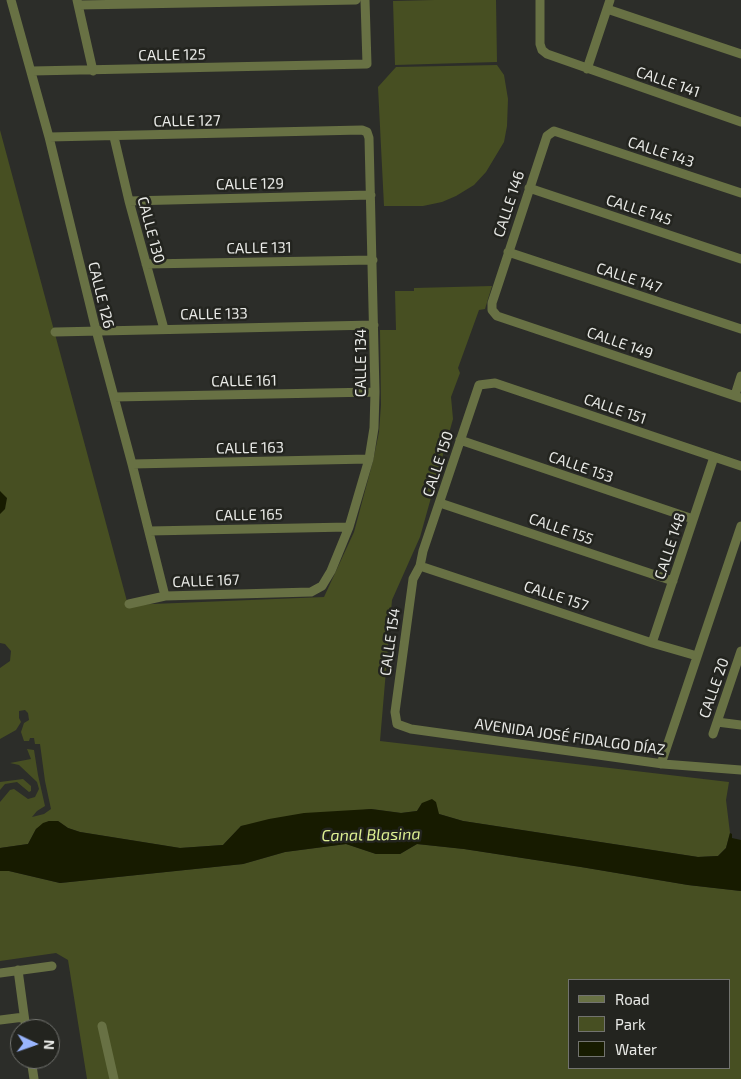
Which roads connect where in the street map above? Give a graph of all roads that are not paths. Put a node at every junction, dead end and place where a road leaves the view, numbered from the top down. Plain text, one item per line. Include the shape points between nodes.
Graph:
1 (11, 0) edge
2 (356, 0) edge
3 (365, 0) edge
4 (540, 0) edge
5 (610, 0) edge
6 (302, 1) edge
7 (78, 3) edge
8 (607, 9) junction
9 (741, 54) edge
10 (587, 69) junction
11 (32, 71) junction
12 (93, 71) junction
13 (741, 122) edge
14 (326, 132) joint
15 (49, 137) junction
16 (114, 137) junction
17 (573, 137) joint
18 (529, 188) junction
19 (741, 193) edge
20 (371, 195) junction
21 (129, 201) junction
22 (508, 252) junction
23 (741, 259) edge
24 (373, 260) junction
25 (146, 264) junction
26 (492, 310) joint
27 (374, 325) junction
28 (164, 329) junction
29 (741, 329) edge
30 (96, 330) junction
31 (55, 332) dead end
32 (741, 376) edge
33 (479, 385) joint
34 (375, 392) junction
35 (738, 396) edge
36 (114, 397) junction
37 (460, 440) junction
38 (714, 458) junction
39 (369, 459) junction
40 (132, 464) junction
41 (741, 466) edge
42 (440, 503) junction
43 (693, 519) junction
44 (349, 527) junction
45 (741, 527) edge
46 (149, 531) junction
47 (420, 566) junction
48 (673, 581) junction
49 (283, 592) joint
50 (166, 596) junction
51 (130, 604) dead end
52 (652, 643) junction
53 (741, 651) edge
54 (697, 656) junction
55 (717, 722) junction
56 (397, 724) joint
57 (741, 725) edge
58 (713, 734) dead end
59 (660, 764) junction
60 (741, 770) edge
61 (52, 966) dead end
62 (18, 970) junction
63 (0, 973) edge
64 (24, 1017) joint
65 (0, 1020) edge
66 (102, 1026) dead end
67 (114, 1079) edge

1 - 11 street, CALLE 126
2 - 6 street
3 - 12 street, CALLE 125 via 367,64
4 - 10 street, CALLE 141 via 542,50
5 - 8 street
6 - 7 street
7 - 12 street
8 - 9 street
8 - 10 street
10 - 13 street, CALLE 141
11 - 12 street, CALLE 125
11 - 15 street, CALLE 126
14 - 16 street, CALLE 127
14 - 20 street, CALLE 134 via 367,132
15 - 16 street, CALLE 127
15 - 30 street, CALLE 126
16 - 21 street, CALLE 130
17 - 18 street, CALLE 146 via 554,131 547,136
17 - 19 street, CALLE 143
18 - 22 street, CALLE 146
18 - 23 street, CALLE 145
20 - 21 street, CALLE 129
20 - 24 street, CALLE 134
21 - 25 street, CALLE 130
22 - 26 street, CALLE 146
22 - 29 street, CALLE 147
24 - 25 street, CALLE 131
24 - 27 street, CALLE 134
25 - 28 street, CALLE 130
26 - 35 street, CALLE 149 via 497,316
27 - 28 street, CALLE 133
27 - 34 street, CALLE 134
28 - 30 street, CALLE 133
30 - 31 street, CALLE 133
30 - 36 street, CALLE 126
32 - 35 street
33 - 37 street, CALLE 150
33 - 38 street, CALLE 151 via 495,383
34 - 36 street, CALLE 161
34 - 39 street, CALLE 134
36 - 40 street, CALLE 126
37 - 42 street, CALLE 150
37 - 43 street, CALLE 153
38 - 41 street, CALLE 151
38 - 43 street, CALLE 148
39 - 40 street, CALLE 163
39 - 44 street, CALLE 134
40 - 46 street, CALLE 126
42 - 47 street, CALLE 150
42 - 48 street, CALLE 155
43 - 48 street, CALLE 148
44 - 46 street, CALLE 165
44 - 49 street, CALLE 134 via 322,586 312,592
45 - 54 street
46 - 50 street, CALLE 126
47 - 52 street, CALLE 157
47 - 56 street, CALLE 154 via 411,589 398,677
48 - 52 street, CALLE 148
49 - 50 street, CALLE 167
50 - 51 street, CALLE 167
52 - 54 street, CALLE 157
53 - 55 street, CALLE 20
54 - 59 street
55 - 57 street
55 - 58 street, CALLE 20
56 - 59 street, AVENIDA JOSÉ FIDALGO DÍAZ via 411,729
59 - 60 street, AVENIDA JOSÉ FIDALGO DÍAZ
61 - 62 street
62 - 63 street
62 - 64 street
64 - 65 street
66 - 67 street

